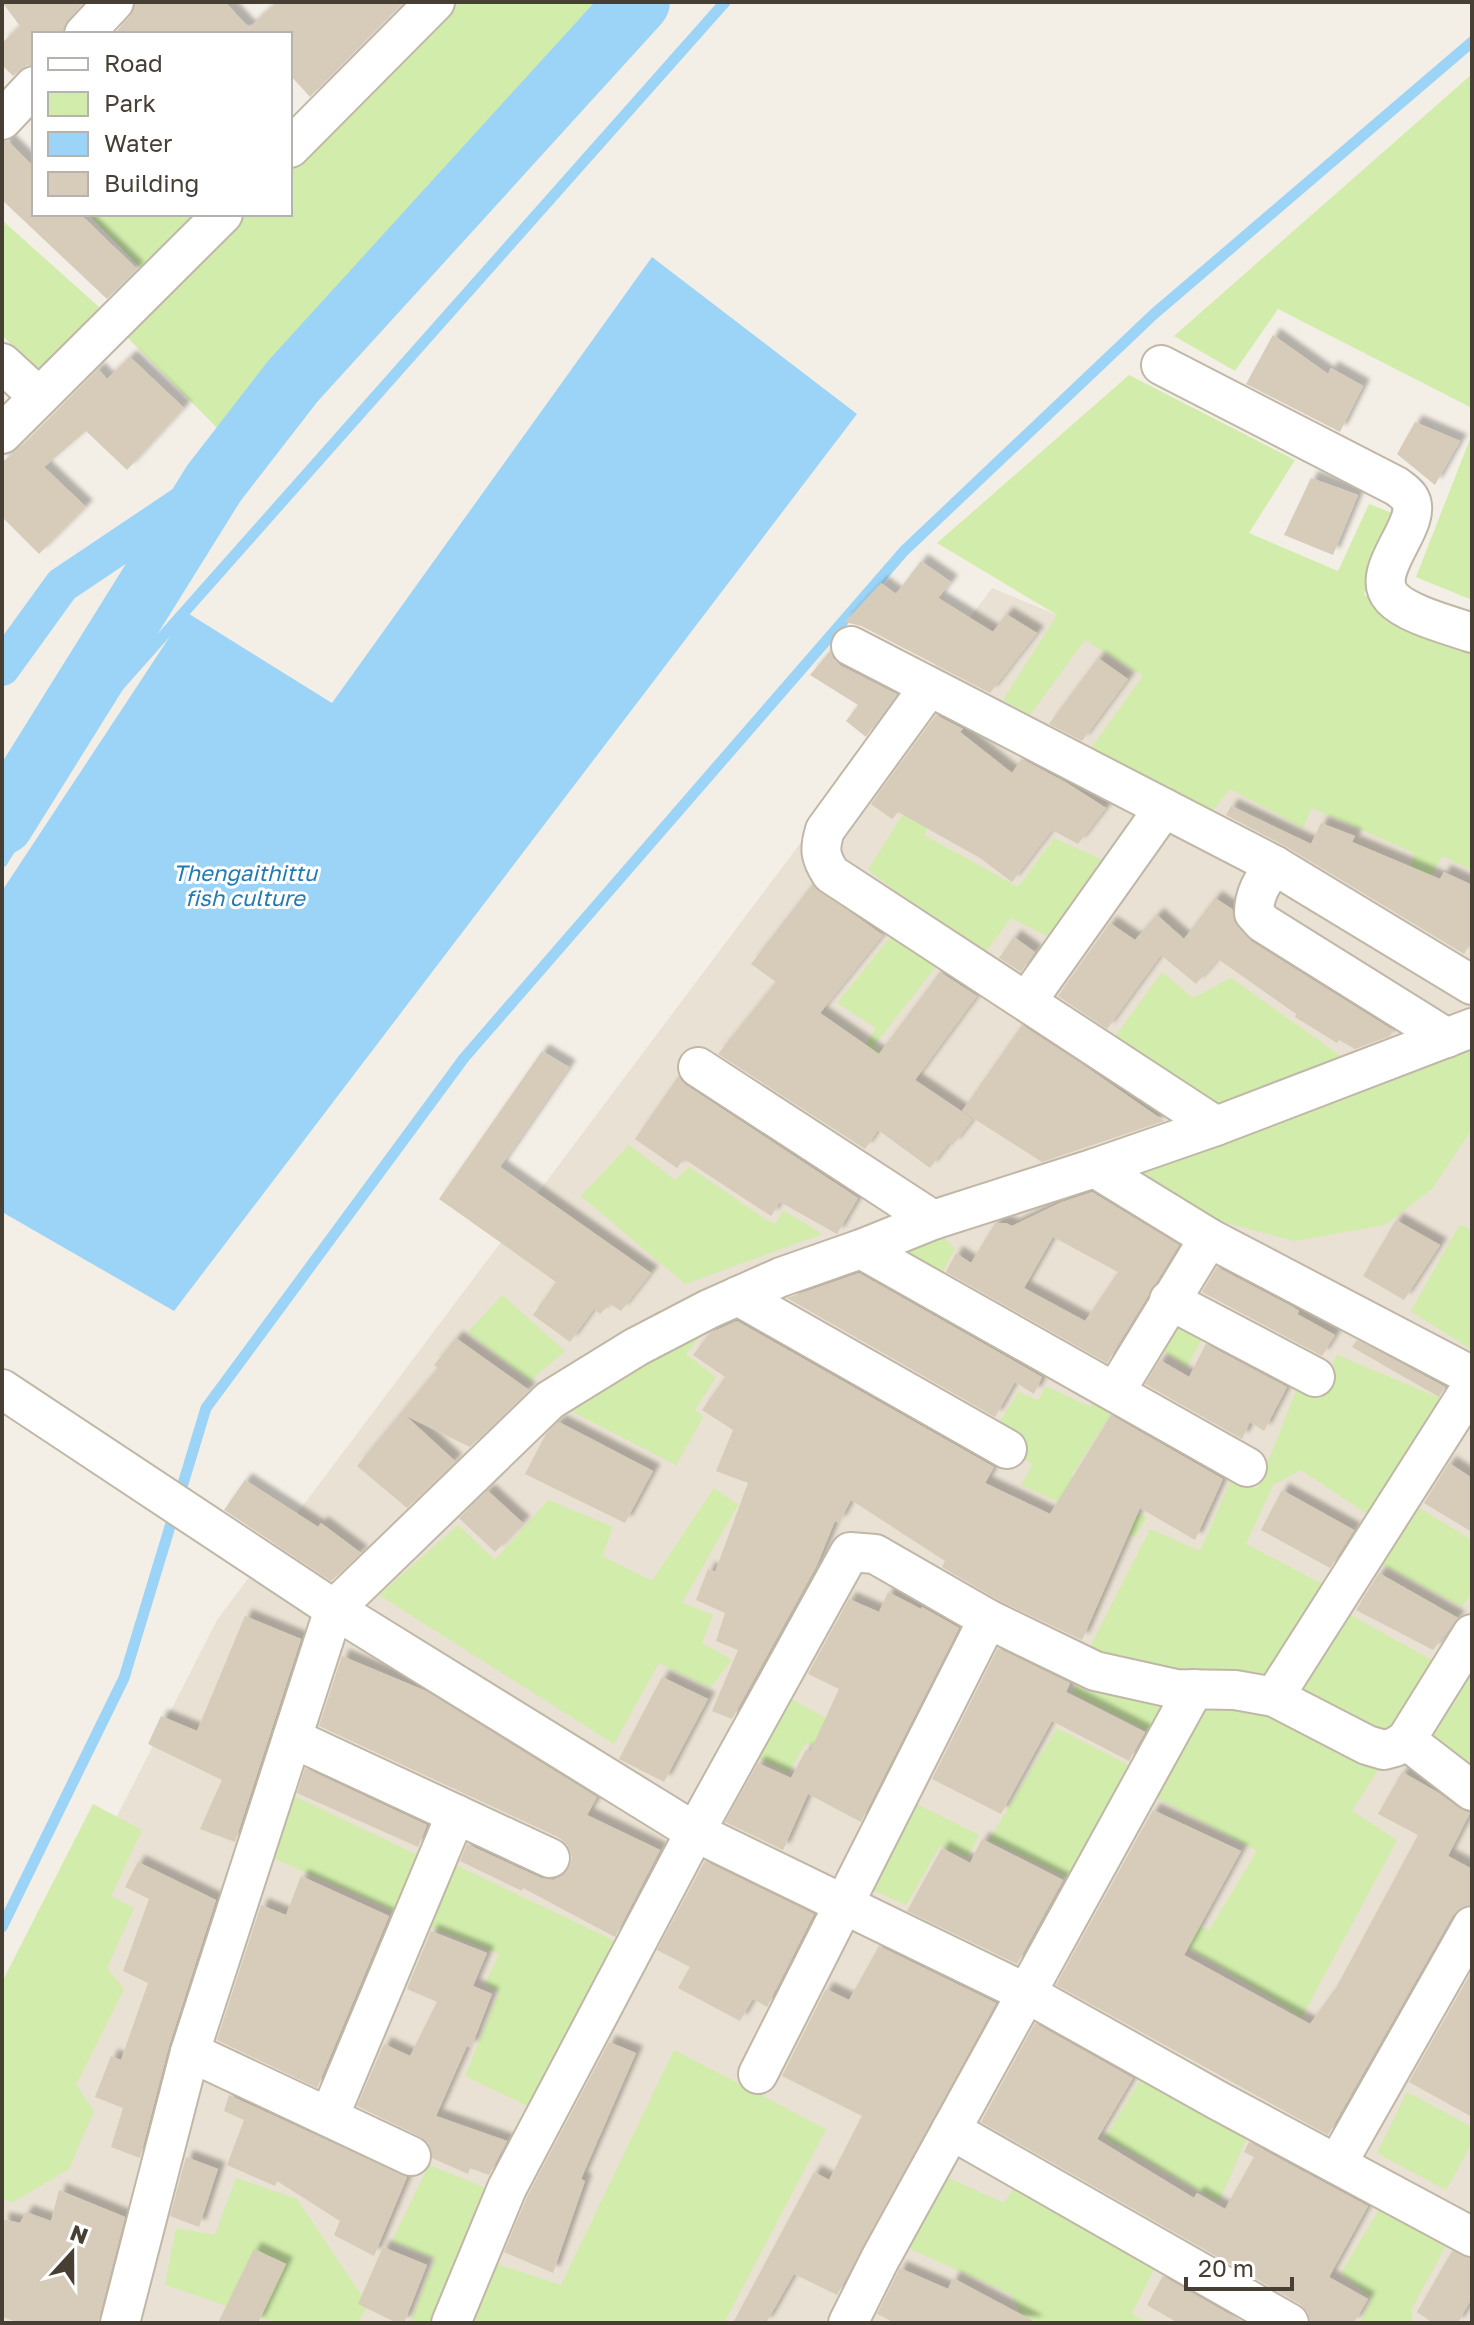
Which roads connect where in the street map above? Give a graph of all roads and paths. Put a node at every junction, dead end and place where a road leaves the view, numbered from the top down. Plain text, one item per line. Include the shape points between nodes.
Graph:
1 (114, 2) edge
2 (435, 2) edge
3 (86, 32) edge
4 (32, 88) edge
5 (2, 120) edge
6 (292, 146) edge
7 (221, 216) edge
8 (2, 363) edge
9 (1161, 365) dead end
10 (39, 397) junction
11 (2, 434) edge
12 (1472, 633) edge
13 (851, 646) dead end
14 (929, 687) junction
15 (1164, 808) junction
16 (1274, 865) junction
17 (1472, 985) edge
18 (1027, 1001) junction
19 (1460, 1033) edge
20 (698, 1067) dead end
21 (1216, 1126) junction
22 (1095, 1168) junction
23 (933, 1220) junction
24 (1209, 1238) junction
25 (861, 1249) junction
26 (738, 1296) junction
27 (1169, 1300) junction
28 (1472, 1376) edge
29 (1315, 1377) dead end
30 (1472, 1386) edge
31 (2, 1389) edge
32 (1115, 1392) junction
33 (1007, 1449) dead end
34 (1247, 1467) dead end
35 (334, 1609) junction
36 (988, 1619) junction
37 (1472, 1634) edge
38 (1194, 1689) junction
39 (1274, 1697) junction
40 (292, 1738) junction
41 (1406, 1740) junction
42 (1472, 1791) edge
43 (456, 1814) junction
44 (695, 1832) junction
45 (550, 1858) dead end
46 (844, 1906) junction
47 (1472, 1926) edge
48 (1026, 1993) junction
49 (190, 2052) junction
50 (758, 2074) dead end
51 (329, 2117) junction
52 (951, 2130) junction
53 (411, 2156) dead end
54 (1337, 2164) junction
55 (1472, 2237) edge
56 (120, 2323) edge
57 (451, 2323) edge
58 (848, 2323) edge
59 (1289, 2323) edge

1 - 3 street
2 - 6 street
4 - 5 street
7 - 10 street
8 - 10 street
9 - 12 street via 1396,486 1410,499 1412,513 1387,571 1391,597 1408,609
10 - 11 street
13 - 14 street
14 - 15 street
14 - 18 street via 825,830 820,857 831,874
15 - 16 street
15 - 18 street
16 - 17 street
16 - 19 street via 1254,902 1254,913 1263,923
18 - 21 street
19 - 21 street
20 - 23 street
21 - 22 street
22 - 23 street
22 - 24 street
23 - 25 street
24 - 27 street
24 - 28 street
25 - 26 street
25 - 32 street
26 - 33 street
26 - 35 street via 636,1347 550,1400
27 - 29 street
27 - 32 street
30 - 39 street
31 - 35 street
32 - 34 street
35 - 40 street
35 - 44 street
36 - 38 street via 1095,1671
36 - 44 street via 875,1554 850,1552
36 - 46 street
37 - 41 street
38 - 39 street
38 - 48 street
39 - 41 street via 1367,1745 1384,1750
40 - 43 street
40 - 49 street
41 - 42 street
43 - 45 street
43 - 51 street
44 - 46 street
44 - 57 street via 507,2188
46 - 48 street
46 - 50 street
47 - 54 street
48 - 52 street
48 - 54 street
49 - 51 street
49 - 56 street
51 - 53 street
52 - 58 street
52 - 59 street
54 - 55 street

